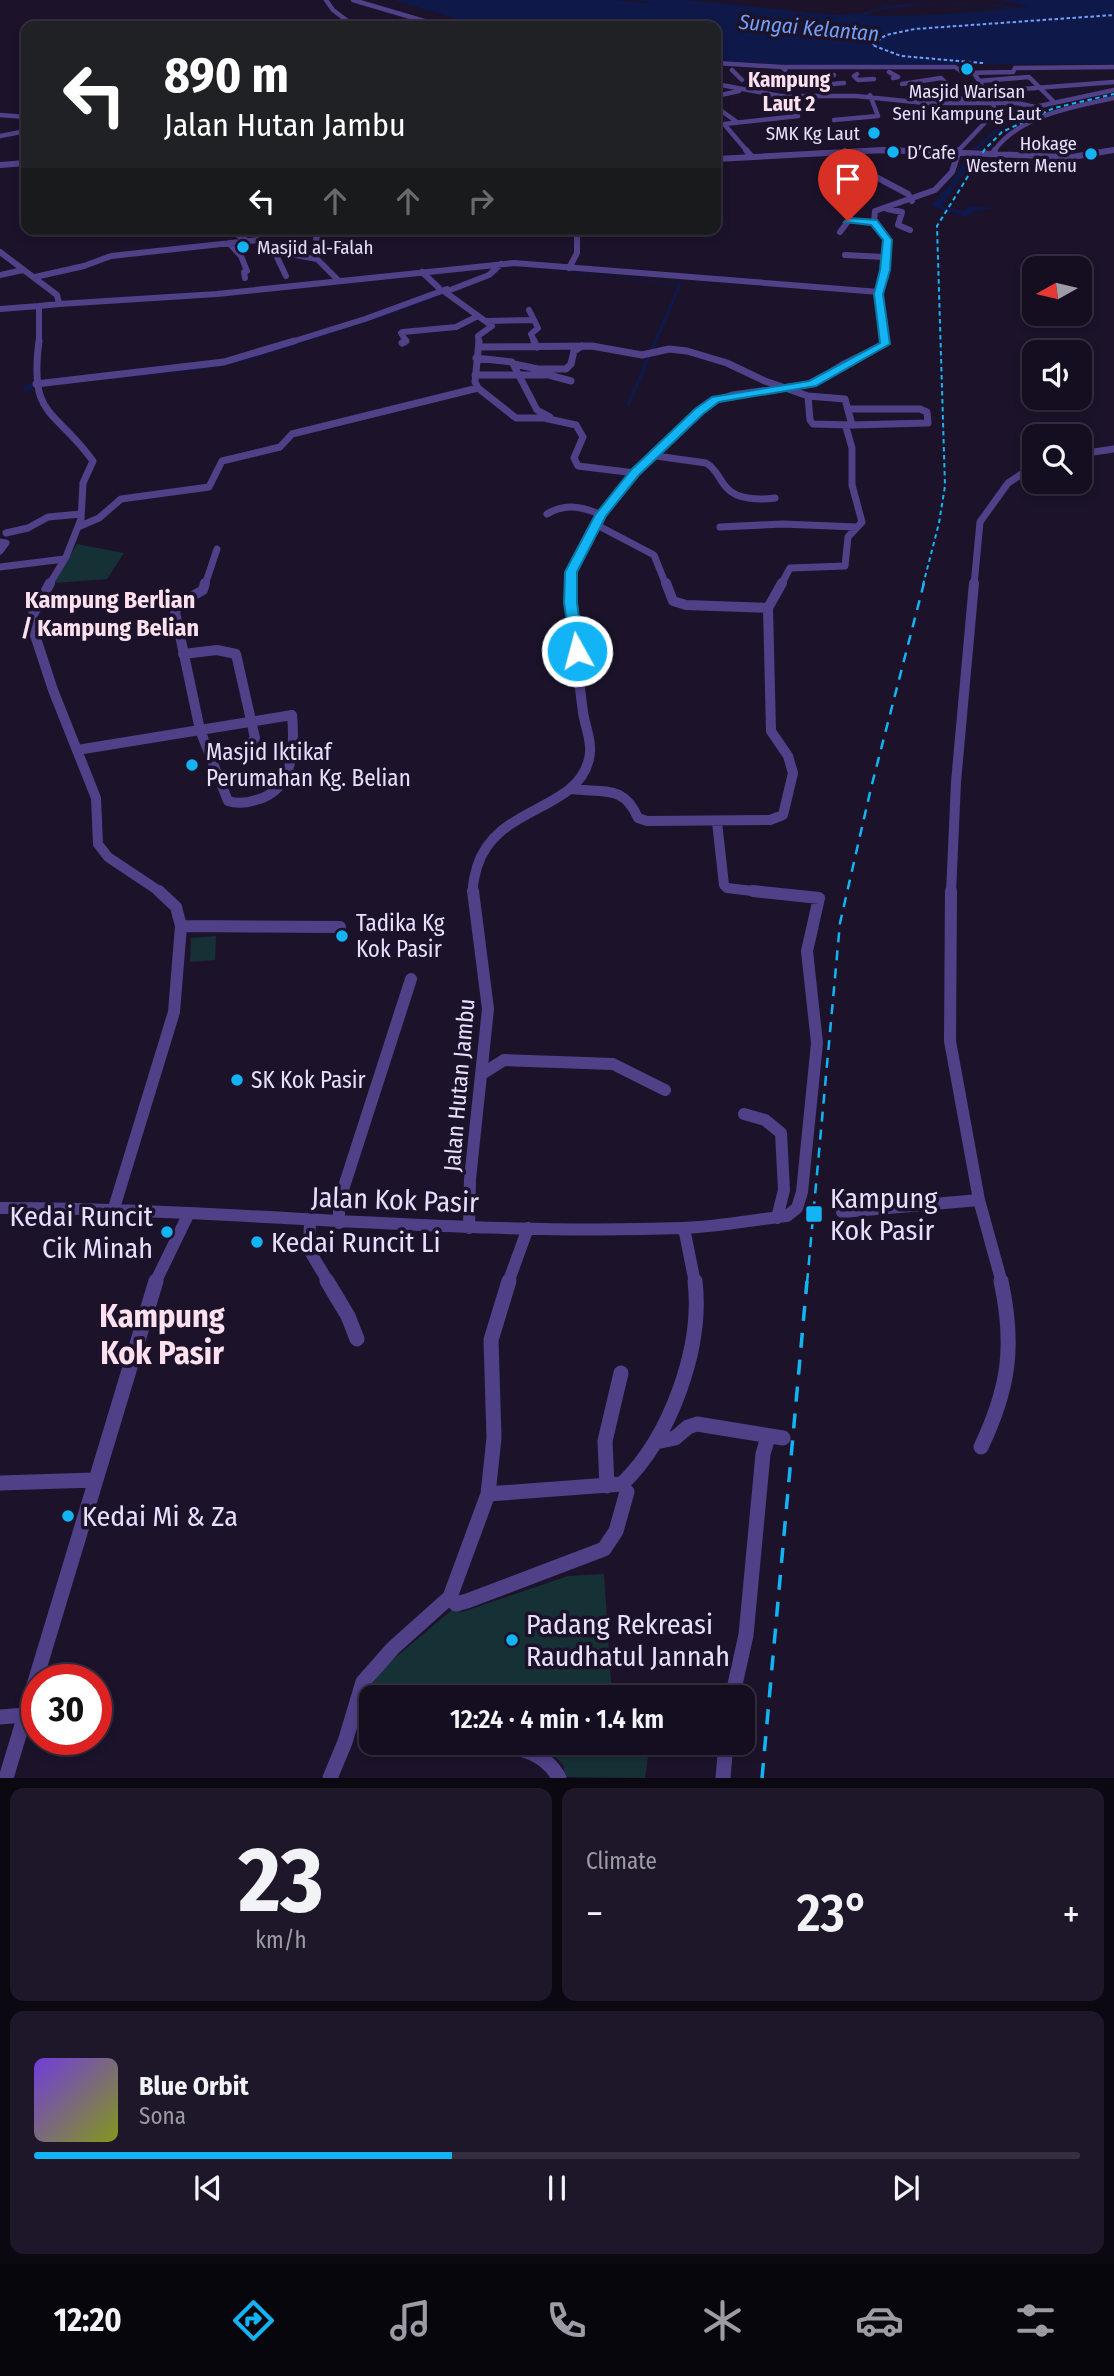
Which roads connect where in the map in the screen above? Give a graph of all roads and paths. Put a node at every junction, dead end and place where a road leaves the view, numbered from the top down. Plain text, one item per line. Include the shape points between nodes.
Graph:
1 (326, 0) edge
2 (353, 0) edge
3 (347, 21) edge
4 (424, 21) edge
5 (721, 68) edge
6 (783, 68) junction
7 (1113, 68) edge
8 (721, 69) edge
9 (752, 69) junction
10 (843, 69) junction
11 (732, 70) junction
12 (892, 70) junction
13 (974, 73) junction
14 (721, 74) edge
15 (892, 78) dead end
16 (742, 80) dead end
17 (799, 81) junction
18 (979, 81) junction
19 (1114, 82) edge
20 (844, 83) dead end
21 (727, 84) junction
22 (902, 84) dead end
23 (721, 85) edge
24 (1084, 85) junction
25 (809, 86) junction
26 (1037, 87) junction
27 (746, 90) junction
28 (1114, 90) edge
29 (985, 92) junction
30 (1100, 92) junction
31 (721, 95) edge
32 (771, 95) junction
33 (828, 97) junction
34 (874, 98) junction
35 (1114, 98) edge
36 (883, 100) junction
37 (1055, 102) junction
38 (967, 103) junction
39 (993, 103) junction
40 (721, 111) edge
41 (0, 116) edge
42 (21, 117) edge
43 (834, 120) dead end
44 (737, 122) junction
45 (8, 128) dead end
46 (21, 130) edge
47 (21, 133) edge
48 (0, 141) edge
49 (1114, 150) edge
50 (845, 151) junction
51 (961, 152) junction
52 (989, 154) junction
53 (752, 157) junction
54 (721, 159) edge
55 (21, 163) edge
56 (0, 165) edge
57 (912, 201) junction
58 (878, 208) junction
59 (874, 222) junction
60 (911, 230) dead end
61 (840, 232) dead end
62 (236, 235) edge
63 (324, 235) edge
64 (577, 235) edge
65 (316, 239) dead end
66 (243, 241) junction
67 (231, 246) junction
68 (274, 251) junction
69 (0, 252) edge
70 (845, 255) dead end
71 (884, 257) junction
72 (500, 264) junction
73 (571, 265) junction
74 (23, 270) junction
75 (422, 272) junction
76 (0, 275) edge
77 (286, 276) dead end
78 (35, 277) junction
79 (245, 278) dead end
80 (338, 280) junction
81 (444, 291) junction
82 (879, 292) junction
83 (59, 304) junction
84 (39, 306) junction
85 (0, 309) edge
86 (529, 310) dead end
87 (478, 316) junction
88 (533, 320) junction
89 (486, 321) junction
90 (459, 326) junction
91 (402, 342) dead end
92 (582, 346) junction
93 (480, 347) junction
94 (537, 347) junction
95 (476, 358) junction
96 (514, 363) junction
97 (519, 374) junction
98 (475, 375) junction
99 (571, 381) dead end
100 (36, 384) junction
101 (478, 388) junction
102 (788, 389) junction
103 (808, 396) junction
104 (848, 409) junction
105 (576, 425) junction
106 (849, 426) junction
107 (1114, 449) edge
108 (1092, 452) edge
109 (656, 456) junction
110 (635, 472) junction
111 (1022, 474) edge
112 (775, 498) dead end
113 (81, 514) junction
114 (547, 514) dead end
115 (601, 515) junction
116 (595, 524) junction
117 (78, 527) junction
118 (720, 527) dead end
119 (857, 527) junction
120 (6, 533) dead end
121 (0, 542) edge
122 (217, 549) dead end
123 (0, 551) edge
124 (64, 559) junction
125 (0, 567) edge
126 (768, 608) junction
127 (183, 654) junction
128 (251, 721) junction
129 (201, 730) junction
130 (77, 750) junction
131 (251, 753) dead end
132 (572, 789) junction
133 (717, 822) junction
134 (181, 926) junction
135 (340, 927) dead end
136 (411, 979) dead end
137 (482, 1074) junction
138 (665, 1090) dead end
139 (744, 1114) dead end
140 (979, 1200) junction
141 (0, 1208) edge
142 (114, 1208) junction
143 (842, 1212) dead end
144 (189, 1213) junction
145 (782, 1217) junction
146 (310, 1221) junction
147 (339, 1223) junction
148 (469, 1228) junction
149 (528, 1228) junction
150 (684, 1228) junction
151 (356, 1339) dead end
152 (621, 1373) dead end
153 (656, 1442) junction
154 (981, 1447) dead end
155 (94, 1480) junction
156 (0, 1483) edge
157 (607, 1486) junction
158 (627, 1492) dead end
159 (488, 1494) junction
160 (450, 1597) junction
161 (40, 1664) edge
162 (735, 1685) edge
163 (21, 1715) edge
164 (0, 1717) edge
165 (353, 1718) junction
166 (359, 1720) edge
167 (21, 1728) edge
168 (539, 1755) edge
169 (725, 1755) edge
170 (6, 1777) edge
171 (330, 1777) edge
172 (559, 1777) edge
173 (723, 1777) edge

1 - 3 street
2 - 4 street
5 - 9 street
6 - 9 street
6 - 10 street
6 - 17 street
7 - 13 street
8 - 11 street
9 - 11 street
10 - 12 street
10 - 12 street via 857,74 858,80 874,79 870,74
10 - 17 street via 840,74
11 - 16 street
12 - 13 street via 955,67 961,73
12 - 15 street via 898,77
13 - 18 street
14 - 21 street
17 - 25 street
17 - 27 street
18 - 26 street via 1021,76 1029,77
18 - 29 street
19 - 24 street
20 - 25 street
21 - 23 street
21 - 27 street
22 - 38 street via 941,78 944,86
24 - 26 street
24 - 30 street
25 - 33 street
26 - 29 street
26 - 37 street
27 - 31 street
27 - 32 street
28 - 30 street
29 - 39 street
30 - 37 street
32 - 33 street
32 - 44 street via 798,116
33 - 34 street
34 - 36 street
34 - 36 street via 863,91 873,90
34 - 43 street via 878,116
35 - 52 street via 1072,107 1015,130
36 - 38 street
37 - 39 street via 1035,107
38 - 39 street
39 - 51 street via 993,117
40 - 44 street
41 - 42 street
44 - 53 street via 724,124
45 - 46 street
47 - 48 street
49 - 52 street via 1081,157
50 - 51 street
50 - 53 street
50 - 57 street
51 - 52 street
51 - 57 street via 947,181
53 - 54 street
55 - 56 street
57 - 58 street
58 - 59 street
58 - 60 street via 901,211 898,225
59 - 61 street via 848,221
59 - 71 street via 888,240
62 - 66 street
63 - 65 street
64 - 73 street via 577,253
66 - 67 street
66 - 68 street via 262,241
67 - 78 street via 111,256
67 - 79 street via 247,271
68 - 77 street
68 - 80 street via 314,256 326,263
69 - 74 street
70 - 71 street
71 - 82 street
72 - 73 street
72 - 75 street
72 - 81 street via 489,275
73 - 82 street
74 - 76 street
74 - 78 street
75 - 80 street
75 - 81 street
78 - 83 street via 54,292
80 - 83 street via 217,294
81 - 87 street
81 - 100 street via 224,362
82 - 102 street via 885,344 812,383
83 - 84 street
84 - 85 street
84 - 100 street via 42,322
86 - 88 street
87 - 89 street
87 - 90 street
88 - 89 street
88 - 94 street via 538,329 531,338
89 - 90 street
89 - 93 street via 492,328 478,335
90 - 91 street via 403,332 406,341
92 - 94 street
92 - 96 street via 574,351 566,369
92 - 102 street via 650,354 687,351
93 - 94 street
93 - 95 street
95 - 96 street
95 - 98 street
96 - 97 street
97 - 98 street
97 - 99 street
97 - 105 street via 540,414
98 - 101 street
100 - 113 street via 52,418 93,461 83,483
101 - 105 street via 516,418
101 - 117 street via 292,435 280,447 222,461 209,487 121,499 99,518
102 - 103 street
102 - 109 street via 716,400
103 - 104 street via 845,399
103 - 106 street via 813,424
104 - 106 street
104 - 106 street via 927,412 926,425
105 - 110 street via 583,437 574,458 578,466
106 - 119 street via 852,485 862,522
107 - 108 street
109 - 110 street
109 - 112 street via 706,463 729,491 758,500
110 - 115 street
111 - 140 street via 1008,483 980,522 951,858 950,1041
113 - 117 street
113 - 120 street via 48,517
114 - 115 street via 572,507
115 - 116 street
116 - 126 street via 654,555 673,601
116 - 132 street via 569,580 590,750 586,769
117 - 124 street
118 - 119 street
119 - 126 street via 848,537 845,566 790,568
121 - 123 street via 6,542
122 - 127 street via 203,590 179,604 175,612
124 - 125 street
124 - 130 street via 30,620
126 - 133 street via 771,732 795,772 780,817
127 - 128 street via 230,650 236,654
127 - 129 street
128 - 129 street
128 - 129 street via 292,715 292,758 287,775 273,795 263,800 228,801
128 - 131 street via 255,740 248,747
129 - 130 street
130 - 134 street via 96,798 98,844 108,857 161,892 176,907
132 - 133 street via 624,795 638,818 647,821
132 - 137 street, Jalan Hutan Jambu via 491,838 475,870 473,909 488,1009
133 - 145 street via 723,846 719,858 723,886 819,898 807,951 817,1043 802,1192 797,1208
134 - 135 street
134 - 142 street via 174,1012
136 - 147 street via 339,1202
137 - 138 street via 504,1060 586,1061 613,1064
137 - 148 street, Jalan Hutan Jambu
139 - 145 street via 765,1120 781,1133
140 - 143 street
140 - 154 street via 1008,1303 1011,1342 999,1407
141 - 142 street, Jalan Kok Pasir
142 - 144 street, Jalan Kok Pasir
144 - 146 street, Jalan Kok Pasir
144 - 155 street via 152,1293
145 - 150 street, Jalan Kok Pasir
146 - 147 street, Jalan Kok Pasir
146 - 151 street via 309,1250 348,1316
147 - 148 street, Jalan Kok Pasir
148 - 149 street, Jalan Kok Pasir
149 - 150 street, Jalan Kok Pasir
149 - 159 street via 491,1340 494,1438
150 - 153 street via 696,1299 695,1326
152 - 157 street via 606,1441
153 - 157 street via 632,1476 622,1484
153 - 162 street via 675,1438 697,1424 776,1438 763,1454 746,1635
155 - 156 street
155 - 161 street
157 - 159 street
158 - 160 street via 604,1549 467,1601 456,1604
159 - 160 street
160 - 165 street via 363,1682
163 - 164 street
165 - 166 street
165 - 171 street
167 - 170 street
168 - 172 street
169 - 173 street

